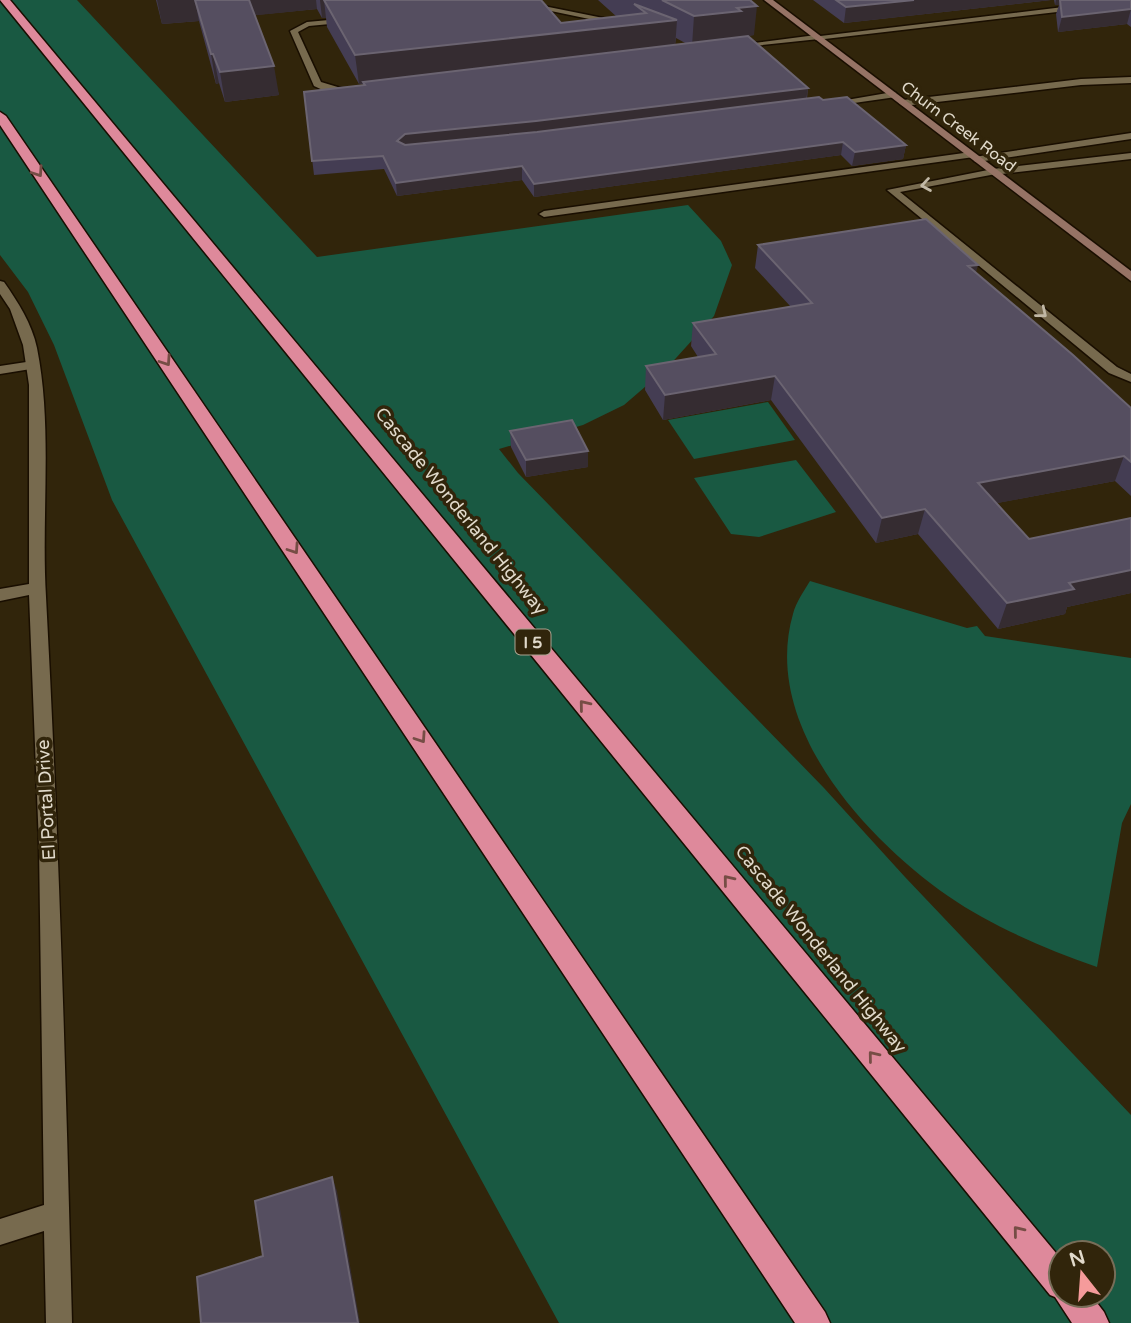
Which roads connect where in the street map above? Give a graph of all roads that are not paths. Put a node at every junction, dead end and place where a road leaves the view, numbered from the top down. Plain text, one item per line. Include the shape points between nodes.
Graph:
1 (5, 0) edge
2 (768, 0) edge
3 (523, 3) edge
4 (1090, 6) edge
5 (361, 19) edge
6 (631, 26) edge
7 (816, 37) junction
8 (728, 47) edge
9 (1131, 80) edge
10 (363, 89) edge
11 (893, 95) junction
12 (903, 103) junction
13 (824, 104) edge
14 (0, 116) edge
15 (1131, 136) edge
16 (1131, 156) edge
17 (974, 157) junction
18 (993, 172) junction
19 (544, 214) dead end
20 (1131, 277) edge
21 (0, 285) edge
22 (33, 365) junction
23 (0, 370) edge
24 (1131, 378) edge
25 (37, 588) junction
26 (0, 595) edge
27 (57, 1214) junction
28 (0, 1232) edge
29 (1047, 1267) edge
30 (1082, 1309) edge
31 (59, 1323) edge
32 (814, 1323) edge
33 (1093, 1323) edge

29 -> 1 highway, Cascade Wonderland Highway / I 5
2 - 7 main road, Churn Creek Road
3 - 6 lane
4 - 7 street
5 - 10 lane via 307,24 294,31 317,84 327,89
7 - 8 lane
7 - 11 main road, Churn Creek Road
9 - 12 lane
11 - 12 main road, Churn Creek Road
11 - 13 lane
12 - 17 main road, Churn Creek Road
14 -> 32 highway
15 - 17 lane
16 - 18 street
17 - 18 main road, Churn Creek Road
17 - 19 lane
18 - 20 main road, Churn Creek Road
18 -> 24 lane via 892,190 1113,370
21 - 22 street, El Portal Drive via 16,309
22 - 23 lane
22 - 25 street, El Portal Drive
25 - 26 street
25 - 27 street, El Portal Drive via 49,845
27 - 28 street
27 - 31 street, El Portal Drive
30 - 33 highway

